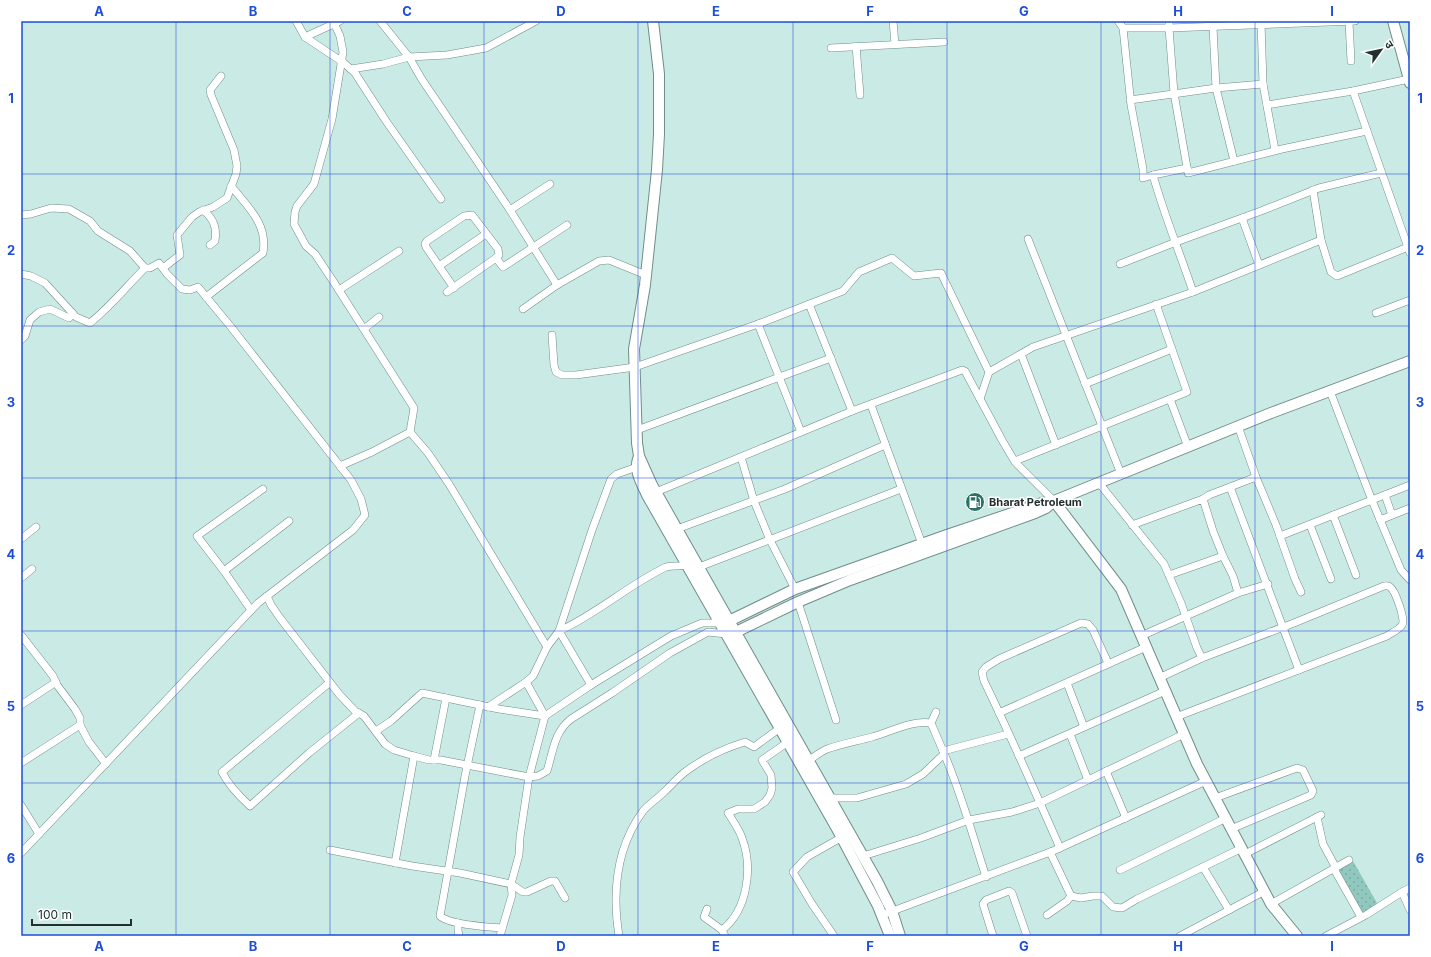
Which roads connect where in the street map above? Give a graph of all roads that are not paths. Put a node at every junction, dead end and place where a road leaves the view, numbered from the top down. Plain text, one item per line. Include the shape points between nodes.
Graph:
1 (305, 21) edge
2 (380, 21) edge
3 (536, 21) edge
4 (653, 21) edge
5 (893, 21) edge
6 (1118, 21) edge
7 (1352, 21) edge
8 (1393, 21) edge
9 (337, 22) edge
10 (297, 23) edge
11 (1261, 23) edge
12 (1169, 24) edge
13 (1213, 27) junction
14 (1123, 28) junction
15 (305, 37) junction
16 (944, 42) dead end
17 (895, 44) junction
18 (856, 46) junction
19 (831, 48) dead end
20 (410, 57) junction
21 (342, 61) junction
22 (1352, 61) dead end
23 (351, 69) junction
24 (221, 76) dead end
25 (1409, 81) edge
26 (1263, 84) junction
27 (1216, 88) junction
28 (1352, 91) junction
29 (1174, 94) junction
30 (860, 95) dead end
31 (1130, 100) junction
32 (1267, 105) junction
33 (1366, 131) junction
34 (1275, 150) junction
35 (1234, 161) junction
36 (1187, 168) junction
37 (1381, 173) junction
38 (1153, 175) junction
39 (550, 184) dead end
40 (231, 186) junction
41 (1313, 190) junction
42 (441, 199) dead end
43 (203, 210) junction
44 (510, 210) junction
45 (21, 215) edge
46 (1242, 218) junction
47 (567, 225) dead end
48 (486, 234) junction
49 (1028, 239) dead end
50 (1321, 240) junction
51 (1176, 242) junction
52 (210, 245) dead end
53 (533, 247) junction
54 (399, 250) dead end
55 (1409, 250) edge
56 (496, 258) junction
57 (1120, 264) dead end
58 (1259, 265) junction
59 (439, 266) junction
60 (145, 268) junction
61 (163, 268) junction
62 (21, 274) edge
63 (646, 275) junction
64 (557, 285) junction
65 (454, 288) junction
66 (339, 290) junction
67 (447, 292) dead end
68 (1192, 292) junction
69 (206, 297) junction
70 (1410, 300) edge
71 (809, 304) junction
72 (1156, 304) junction
73 (523, 309) dead end
74 (1376, 313) dead end
75 (73, 314) junction
76 (379, 318) dead end
77 (758, 324) junction
78 (364, 329) junction
79 (552, 335) dead end
80 (1065, 335) junction
81 (21, 340) edge
82 (1172, 349) junction
83 (1021, 354) junction
84 (831, 358) junction
85 (1410, 361) edge
86 (635, 367) junction
87 (989, 372) junction
88 (779, 377) junction
89 (1085, 384) junction
90 (1330, 391) junction
91 (980, 399) junction
92 (1170, 399) junction
93 (871, 405) junction
94 (852, 411) junction
95 (1238, 426) junction
96 (1102, 427) junction
97 (637, 430) junction
98 (410, 432) junction
99 (801, 432) junction
100 (885, 445) junction
101 (1056, 445) junction
102 (1188, 447) junction
103 (741, 457) junction
104 (1015, 461) junction
105 (340, 466) junction
106 (640, 467) junction
107 (1122, 474) junction
108 (1256, 477) junction
109 (1099, 483) junction
110 (1410, 485) edge
111 (1230, 487) junction
112 (263, 489) dead end
113 (901, 489) junction
114 (656, 492) junction
115 (1385, 495) junction
116 (1203, 499) junction
117 (754, 501) junction
118 (1372, 501) junction
119 (1054, 502) junction
120 (1410, 508) edge
121 (1333, 515) junction
122 (1392, 515) junction
123 (1380, 520) junction
124 (289, 521) dead end
125 (1132, 525) junction
126 (1310, 525) junction
127 (36, 527) dead end
128 (678, 530) junction
129 (1280, 536) junction
130 (22, 538) edge
131 (770, 540) junction
132 (923, 548) junction
133 (1223, 556) junction
134 (687, 565) junction
135 (699, 567) junction
136 (32, 569) dead end
137 (224, 571) junction
138 (1169, 575) junction
139 (1356, 575) dead end
140 (21, 578) edge
141 (1331, 579) dead end
142 (1410, 580) edge
143 (1268, 584) junction
144 (795, 589) junction
145 (1301, 592) dead end
146 (1238, 593) junction
147 (267, 596) junction
148 (798, 602) junction
149 (251, 610) junction
150 (1186, 617) junction
151 (725, 622) junction
152 (1283, 627) junction
153 (559, 631) junction
154 (731, 633) junction
155 (1141, 636) junction
156 (21, 637) edge
157 (1146, 647) junction
158 (547, 648) junction
159 (1202, 658) junction
160 (1108, 663) junction
161 (1299, 670) junction
162 (1159, 678) junction
163 (56, 682) junction
164 (526, 682) junction
165 (329, 683) junction
166 (1067, 683) junction
167 (591, 685) junction
168 (1164, 691) junction
169 (446, 698) junction
170 (21, 705) edge
171 (480, 705) junction
172 (488, 707) junction
173 (936, 712) dead end
174 (359, 713) junction
175 (999, 713) junction
176 (545, 716) junction
177 (1176, 717) junction
178 (836, 720) dead end
179 (931, 723) junction
180 (80, 725) junction
181 (1084, 727) junction
182 (780, 728) junction
183 (376, 731) junction
184 (1008, 734) junction
185 (1070, 734) junction
186 (1184, 734) junction
187 (788, 742) junction
188 (944, 753) junction
189 (414, 756) junction
190 (1019, 756) junction
191 (434, 760) junction
192 (808, 761) junction
193 (21, 763) edge
194 (106, 764) junction
195 (467, 765) junction
196 (1106, 771) junction
197 (529, 777) junction
198 (1088, 780) junction
199 (1206, 781) junction
200 (830, 798) junction
201 (1215, 798) junction
202 (1040, 803) junction
203 (21, 805) edge
204 (1126, 818) junction
205 (1226, 818) junction
206 (969, 820) junction
207 (1231, 829) junction
208 (39, 834) junction
209 (846, 835) junction
210 (1060, 848) junction
211 (330, 850) dead end
212 (1243, 851) junction
213 (1050, 852) junction
214 (21, 853) edge
215 (863, 856) junction
216 (1349, 860) dead end
217 (395, 863) junction
218 (1203, 867) junction
219 (1335, 868) junction
220 (1120, 870) dead end
221 (449, 872) junction
222 (986, 877) junction
223 (511, 884) junction
224 (1410, 888) edge
225 (1265, 891) junction
226 (1402, 892) junction
227 (1071, 896) junction
228 (565, 898) dead end
229 (1271, 904) junction
230 (707, 909) dead end
231 (1229, 910) junction
232 (1410, 910) edge
233 (892, 911) junction
234 (882, 915) junction
235 (1047, 915) dead end
236 (1361, 917) junction
237 (458, 923) junction
238 (502, 928) junction
239 (724, 933) edge
240 (459, 936) edge
241 (500, 936) edge
242 (619, 936) edge
243 (834, 936) edge
244 (890, 936) edge
245 (900, 936) edge
246 (993, 936) edge
247 (1027, 936) edge
248 (1180, 936) edge
249 (1297, 936) edge
250 (1326, 936) edge

1 - 10 street
2 - 20 street
3 - 20 street via 486,48 447,55
4 - 63 street via 659,74 659,134
5 - 17 street
6 - 14 street
7 - 11 street
7 - 22 street
8 - 25 street
9 - 15 street
9 - 21 street via 343,52
10 - 15 street
11 - 13 street
11 - 26 street
12 - 13 street
12 - 14 street
12 - 29 street
13 - 27 street
14 - 31 street
15 - 21 street
16 - 17 street
17 - 18 street
18 - 19 street
18 - 30 street
20 - 23 street
20 - 44 street via 421,78
21 - 23 street
21 - 66 street via 332,119 314,184 297,206 294,224 306,246 315,254
23 - 42 street
24 - 40 street via 210,90 210,95 234,150 237,166
25 - 28 street
26 - 27 street
26 - 32 street
27 - 29 street
27 - 35 street
28 - 32 street
28 - 33 street
29 - 31 street
29 - 36 street
31 - 38 street via 1143,178
32 - 34 street
33 - 34 street
33 - 37 street
34 - 35 street
35 - 36 street via 1188,173
36 - 38 street
37 - 41 street
37 - 55 street
38 - 51 street
39 - 44 street
40 - 43 street via 226,198
40 - 69 street via 260,223 264,245 262,253
41 - 46 street
41 - 50 street
43 - 52 street via 214,222 215,241
43 - 61 street via 192,217 177,235 180,255
44 - 53 street
45 - 60 street via 51,208 68,209 90,221 98,231 130,251
46 - 51 street
46 - 58 street
47 - 53 street
48 - 56 street via 499,252
48 - 59 street
48 - 59 street via 472,215 467,215 427,242 426,247
49 - 80 street
50 - 55 street via 1332,272 1337,276
50 - 58 street
51 - 57 street
51 - 68 street
53 - 56 street via 503,267
53 - 64 street
54 - 66 street
56 - 65 street
58 - 68 street
59 - 65 street
60 - 61 street via 159,263
60 - 75 street via 106,311 90,323
61 - 69 street via 182,289 193,290 198,287
62 - 75 street via 45,283
63 - 64 street via 609,260 599,261
63 - 86 street via 634,349
64 - 73 street
65 - 67 street
66 - 78 street
68 - 72 street
69 - 105 street
70 - 74 street
71 - 77 street
71 - 84 street
71 - 87 street via 843,291 859,272 892,258 914,276 941,273
72 - 80 street
72 - 82 street
75 - 81 street via 68,318 50,309 39,312 30,320 25,336
76 - 78 street
77 - 86 street
77 - 88 street
78 - 98 street via 414,408
79 - 86 street via 554,365 556,372 562,375
80 - 83 street
80 - 89 street
82 - 89 street
82 - 92 street via 1187,392
83 - 87 street
83 - 101 street
84 - 88 street
84 - 94 street
85 - 90 street
86 - 97 street
87 - 91 street
88 - 97 street
88 - 99 street
89 - 96 street
90 - 95 street
90 - 118 street
91 - 93 street via 965,371 962,370
91 - 104 street
92 - 96 street
92 - 102 street
93 - 94 street
93 - 100 street
94 - 99 street
95 - 102 street
95 - 108 street
96 - 101 street
96 - 107 street
97 - 106 street via 637,462
98 - 105 street
98 - 158 street via 449,484
99 - 103 street
100 - 113 street
100 - 117 street
101 - 104 street
102 - 107 street
103 - 114 street
103 - 117 street
104 - 119 street
105 - 147 street via 358,492 365,515 353,530
106 - 114 street
106 - 134 street via 639,477
106 - 153 street via 617,474 607,486
107 - 109 street
108 - 111 street
108 - 129 street
109 - 119 street
109 - 125 street
110 - 115 street
111 - 116 street
111 - 143 street
112 - 137 street via 197,536
113 - 131 street
113 - 132 street
114 - 128 street
115 - 118 street
115 - 122 street
116 - 125 street
116 - 133 street
117 - 128 street
117 - 131 street
118 - 121 street
118 - 123 street
119 - 132 street via 1042,503
119 - 155 street via 1121,589
120 - 122 street
121 - 126 street
121 - 139 street
122 - 123 street
123 - 142 street via 1401,570
124 - 137 street
125 - 138 street via 1156,553
126 - 129 street
126 - 141 street
127 - 130 street
128 - 135 street
129 - 145 street
131 - 135 street
131 - 144 street
132 - 144 street
132 - 148 street
133 - 138 street
133 - 146 street
134 - 151 street
134 - 153 street via 667,566
135 - 151 street
136 - 140 street
137 - 149 street
138 - 150 street
143 - 146 street
143 - 152 street
144 - 151 street
146 - 150 street
147 - 149 street
147 - 165 street via 280,618
148 - 154 street
148 - 178 street
149 - 194 street
150 - 155 street
150 - 159 street
151 - 154 street
151 - 167 street via 702,622 671,636
152 - 159 street
152 - 161 street
152 - 161 street via 1384,586 1392,587 1396,596 1404,622 1400,628
153 - 158 street
153 - 167 street
154 - 182 street
154 - 192 street
154 - 197 street via 708,632 670,653 571,719 556,739 547,771
155 - 157 street
156 - 163 street
157 - 160 street
157 - 162 street
158 - 164 street via 533,676
159 - 162 street
160 - 166 street
160 - 175 street via 1093,630 1088,624 1081,623 999,659 982,672
161 - 177 street
162 - 168 street
163 - 170 street
163 - 180 street via 75,709 80,718
164 - 172 street
164 - 176 street
165 - 174 street
165 - 174 street via 222,772 239,795 250,806 309,753
166 - 175 street
166 - 181 street
167 - 176 street
168 - 177 street
168 - 181 street
169 - 171 street
169 - 183 street via 422,693
169 - 191 street
171 - 172 street
171 - 195 street
172 - 176 street
173 - 179 street
174 - 183 street
175 - 184 street
176 - 197 street
177 - 186 street
179 - 188 street
179 - 192 street via 913,724 860,739 825,750
180 - 193 street
180 - 194 street
181 - 185 street
182 - 187 street
182 - 242 street via 754,747 745,742 730,746 686,771 644,811 626,842 618,869 616,917
183 - 189 street via 385,744 394,750
184 - 188 street
184 - 190 street
185 - 190 street
185 - 198 street
186 - 196 street
186 - 199 street
187 - 209 street
187 - 239 street via 762,760 771,775 772,788 765,802 754,809 738,809 728,813 742,837 747,857 743,902
188 - 200 street via 923,774 906,784 857,798
188 - 206 street
189 - 191 street
189 - 217 street
190 - 202 street
191 - 195 street
192 - 200 street
194 - 208 street
195 - 197 street
195 - 221 street
196 - 198 street
196 - 204 street
197 - 223 street via 519,855
198 - 202 street
199 - 201 street
199 - 204 street
200 - 209 street
201 - 205 street
201 - 207 street via 1297,768 1303,770 1313,791 1311,795
202 - 206 street via 1012,812
202 - 210 street
203 - 208 street
204 - 210 street
205 - 207 street
205 - 220 street
206 - 215 street
206 - 222 street
207 - 212 street
208 - 214 street
209 - 215 street
209 - 234 street
209 - 243 street via 807,858 794,872
210 - 213 street
211 - 217 street
212 - 218 street
212 - 219 street via 1319,816 1324,844
212 - 225 street
213 - 222 street
213 - 227 street
215 - 233 street
216 - 219 street
217 - 221 street
218 - 227 street via 1122,908 1113,907 1102,896
218 - 231 street
219 - 229 street
219 - 236 street
221 - 223 street
221 - 237 street via 440,916
222 - 233 street
223 - 228 street via 525,893 555,881
223 - 238 street via 512,895
224 - 226 street
225 - 229 street
225 - 231 street
226 - 232 street
226 - 236 street
227 - 235 street via 1067,902
229 - 249 street
230 - 239 street via 704,917
231 - 248 street
233 - 234 street
233 - 245 street
234 - 244 street
236 - 250 street
237 - 238 street
237 - 240 street
238 - 241 street
246 - 247 street via 982,904 1009,891 1012,893

